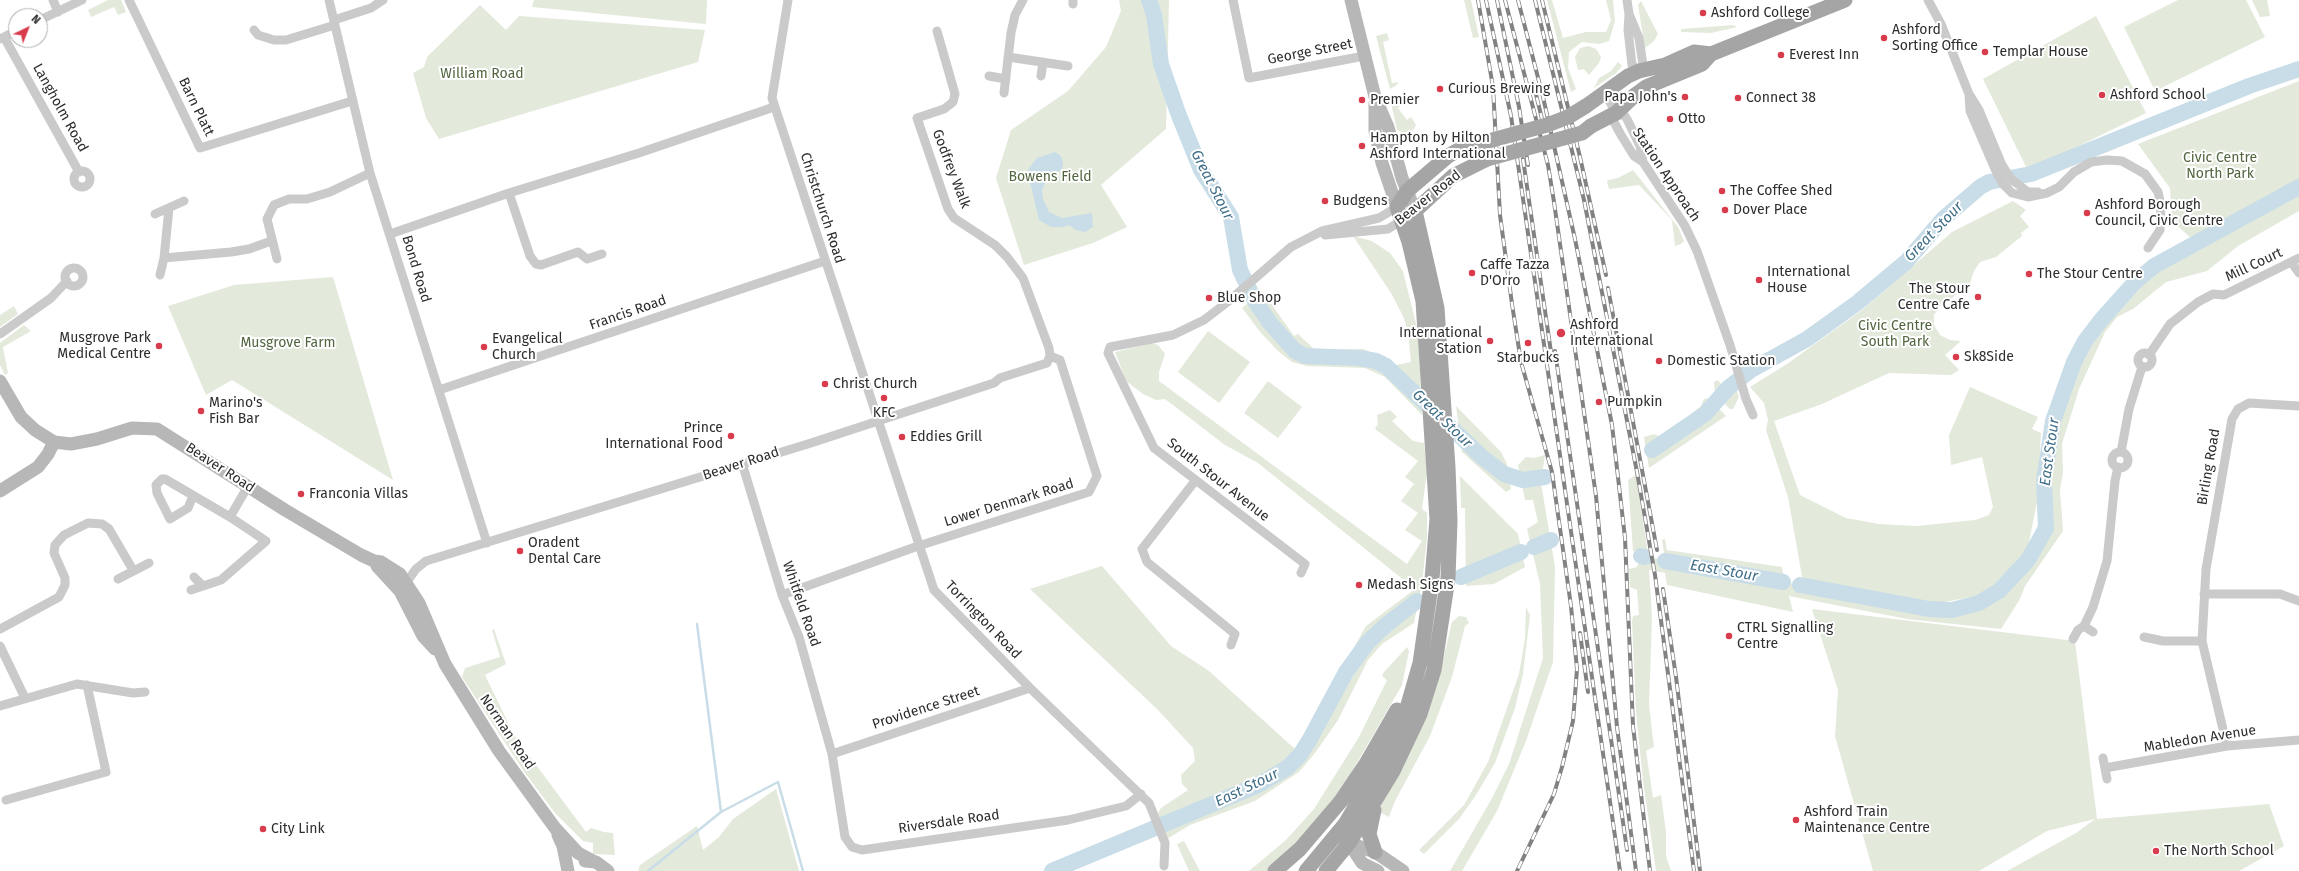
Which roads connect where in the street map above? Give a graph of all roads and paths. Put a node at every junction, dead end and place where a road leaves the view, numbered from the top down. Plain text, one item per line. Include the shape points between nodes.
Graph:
1 (52, 0) edge
2 (82, 0) edge
3 (129, 0) edge
4 (329, 0) edge
5 (383, 0) edge
6 (788, 0) edge
7 (1023, 0) edge
8 (1233, 0) edge
9 (1351, 0) edge
10 (1627, 0) edge
11 (1845, 0) edge
12 (1928, 0) edge
13 (58, 12) junction
14 (48, 16) edge
15 (334, 22) junction
16 (254, 30) dead end
17 (937, 31) dead end
18 (2, 38) edge
19 (1711, 54) junction
20 (1364, 56) junction
21 (1008, 57) junction
22 (1043, 62) junction
23 (1068, 66) dead end
24 (1639, 71) junction
25 (989, 76) dead end
26 (1041, 76) dead end
27 (1006, 78) junction
28 (1646, 87) junction
29 (1004, 93) dead end
30 (1606, 93) junction
31 (1375, 97) junction
32 (352, 101) junction
33 (774, 106) junction
34 (1616, 113) junction
35 (1998, 167) junction
36 (79, 172) dead end
37 (370, 173) junction
38 (1407, 190) junction
39 (509, 193) junction
40 (2047, 193) junction
41 (184, 201) dead end
42 (169, 208) junction
43 (1415, 211) junction
44 (155, 214) dead end
45 (1400, 214) junction
46 (390, 234) junction
47 (271, 241) junction
48 (1302, 241) junction
49 (2148, 248) dead end
50 (602, 254) dead end
51 (164, 258) junction
52 (277, 259) dead end
53 (826, 261) junction
54 (2295, 261) edge
55 (2299, 273) edge
56 (160, 274) dead end
57 (67, 281) dead end
58 (0, 334) edge
59 (1109, 349) joint
60 (1050, 356) junction
61 (2, 388) edge
62 (439, 390) junction
63 (2299, 406) edge
64 (1753, 415) dead end
65 (878, 420) junction
66 (54, 442) junction
67 (742, 463) junction
68 (1194, 481) junction
69 (248, 486) junction
70 (0, 491) edge
71 (193, 496) junction
72 (230, 517) junction
73 (1444, 520) junction
74 (487, 543) junction
75 (918, 546) junction
76 (149, 563) dead end
77 (132, 570) junction
78 (1301, 573) dead end
79 (194, 577) dead end
80 (118, 579) dead end
81 (399, 582) junction
82 (203, 586) junction
83 (191, 590) dead end
84 (782, 594) junction
85 (2204, 594) junction
86 (2299, 601) edge
87 (2084, 626) junction
88 (0, 629) edge
89 (2093, 632) dead end
90 (2144, 637) dead end
91 (2074, 639) dead end
92 (2202, 641) junction
93 (1423, 644) junction
94 (1231, 645) dead end
95 (0, 646) edge
96 (87, 685) junction
97 (1030, 688) junction
98 (145, 692) dead end
99 (25, 698) junction
100 (0, 706) edge
101 (2299, 740) edge
102 (2227, 746) junction
103 (832, 754) junction
104 (2103, 758) dead end
105 (2105, 768) junction
106 (2107, 778) dead end
107 (1141, 794) junction
108 (6, 800) dead end
109 (1376, 802) junction
110 (555, 828) junction
111 (1343, 839) junction
112 (1375, 852) junction
113 (594, 861) junction
114 (1164, 866) dead end
115 (569, 871) edge
116 (608, 871) edge
117 (1275, 871) edge
118 (1306, 871) edge
119 (1326, 871) edge
120 (1378, 871) edge
121 (1403, 871) edge

1 - 13 street
2 - 13 street
3 - 32 street, Barn Platt via 200,148
4 - 15 street, Bond Road
5 - 15 street via 371,8
6 - 33 street, Christchurch Road via 772,98
7 - 21 street via 1015,15
8 - 20 street, George Street via 1249,78
9 - 20 main road
10 - 24 street via 1629,14 1639,38 1643,66
11 - 19 main road
12 - 35 street via 1941,24 1969,94 1970,111
13 - 14 street
15 - 16 street via 286,40 274,40 258,35
15 - 32 street, Bond Road
17 - 60 street, Godfrey Walk via 955,94 953,102 944,109 917,118 946,203 954,218 995,245 1008,257 1023,278
18 - 36 street, Langholm Road
19 - 24 main road, Beaver Road via 1694,52
19 - 28 main road, Beaver Road via 1702,64
20 - 31 main road
21 - 22 street
21 - 27 street
22 - 23 street
22 - 26 street
24 - 28 street
24 - 30 main road, Beaver Road
25 - 27 street
27 - 29 street
28 - 34 main road, Beaver Road
30 - 34 street
30 - 38 main road, Beaver Road, bridge via 1568,117 1547,125 1467,145 1448,156
31 - 38 main road via 1388,127
31 - 45 main road via 1375,131 1382,163
32 - 37 street, Bond Road
33 - 39 street via 639,153
33 - 53 street, Christchurch Road
34 - 43 main road, Beaver Road, bridge via 1582,133 1486,159 1453,176
34 - 64 street, Station Approach via 1625,116 1628,121 1640,146 1643,162 1685,226 1697,251
35 - 40 street via 2028,192
35 - 40 street via 2002,183 2012,193 2028,197
37 - 46 street, Bond Road
37 - 47 street via 330,192 307,199 289,199 274,205 267,219
38 - 43 main road
38 - 45 main road, Beaver Road
39 - 46 street
39 - 50 street via 530,256 536,264 541,265 578,252 587,259
40 - 49 street via 2060,187 2074,172 2091,162 2122,161 2136,167 2154,183 2161,205 2160,230
41 - 42 street
42 - 44 street
42 - 51 street
43 - 45 street, Beaver Road
43 - 73 main road via 1437,308 1448,467
45 - 48 street, Beaver Road via 1322,231
45 - 48 street, Beaver Road via 1388,229 1326,234
45 - 73 main road via 1423,301 1433,454
46 - 62 street, Bond Road
47 - 51 street via 231,252
47 - 52 street
48 - 59 street, Beaver Road via 1270,264 1213,314 1173,334 1115,345
51 - 56 street
53 - 62 street, Francis Road
53 - 65 street, Christchurch Road
54 - 55 street
54 - 87 street, Mill Court via 2224,295 2213,294 2198,302 2170,324 2149,355 2152,363 2142,367 2129,410 2121,452 2126,454 2128,461 2124,467 2118,467 2115,481 2107,561 2093,607
57 - 58 street via 51,298
59 - 68 street, South Stour Avenue via 1109,358 1150,443
60 - 65 street, Beaver Road via 1047,363
60 - 75 street, Lower Denmark Road via 1060,360 1097,476 1089,492
61 - 66 main road via 21,417
62 - 74 street, Bond Road
63 - 85 street, Birling Road via 2249,403 2238,409 2232,419
65 - 67 street, Beaver Road
65 - 75 street, Torrington Road
66 - 69 main road, Beaver Road via 71,444 132,428 157,429
66 - 70 main road via 38,468
67 - 74 street, Beaver Road
67 - 84 street, Whitfeld Road
68 - 78 street, South Stour Avenue via 1305,564
68 - 94 street via 1142,549 1147,562 1235,634
69 - 72 street
69 - 81 main road, Beaver Road via 374,561 378,568
71 - 71 street via 188,508 170,519 157,493 156,485 165,479
71 - 72 street
72 - 82 street via 269,538 221,580
73 - 93 main road
73 - 109 main road via 1448,578 1434,670 1420,714
74 - 81 street, Beaver Road via 426,561
75 - 84 street, Lower Denmark Road
75 - 97 street, Torrington Road via 934,590
76 - 77 street
77 - 80 street
77 - 88 street via 108,529 102,524 88,524 64,535 55,545 54,553 65,578 65,585 59,597
79 - 82 street
81 - 110 main road, Norman Road via 423,636 438,652 499,752
82 - 83 street
84 - 103 street, Whitfeld Road via 799,637
85 - 86 street via 2280,594
85 - 92 street, Birling Road
87 - 89 street
87 - 91 street, Mill Court via 2078,630
90 - 92 street via 2163,641
92 - 102 street, Birling Road
93 - 111 main road via 1410,700 1392,742 1357,805
93 - 117 main road via 1401,700 1366,764 1322,826
95 - 99 street
96 - 98 street via 133,693
96 - 99 street via 78,684
96 - 108 street via 106,772
97 - 103 street, Providence Street
97 - 107 street, Torrington Road
99 - 100 street
101 - 102 street, Mabledon Avenue
102 - 105 street, Mabledon Avenue
103 - 107 street, Riversdale Road via 845,837 852,847 857,849 1068,820 1126,806
104 - 105 street
105 - 106 street
107 - 114 street, Torrington Road via 1149,803 1165,843
109 - 111 main road
109 - 112 main road via 1369,834
110 - 113 main road, Norman Road via 578,853
110 - 115 main road, Norman Road via 563,846
111 - 112 main road
111 - 118 main road
111 - 119 main road
111 - 120 main road via 1362,863
112 - 121 main road
113 - 115 main road via 581,862
113 - 116 main road, Norman Road

